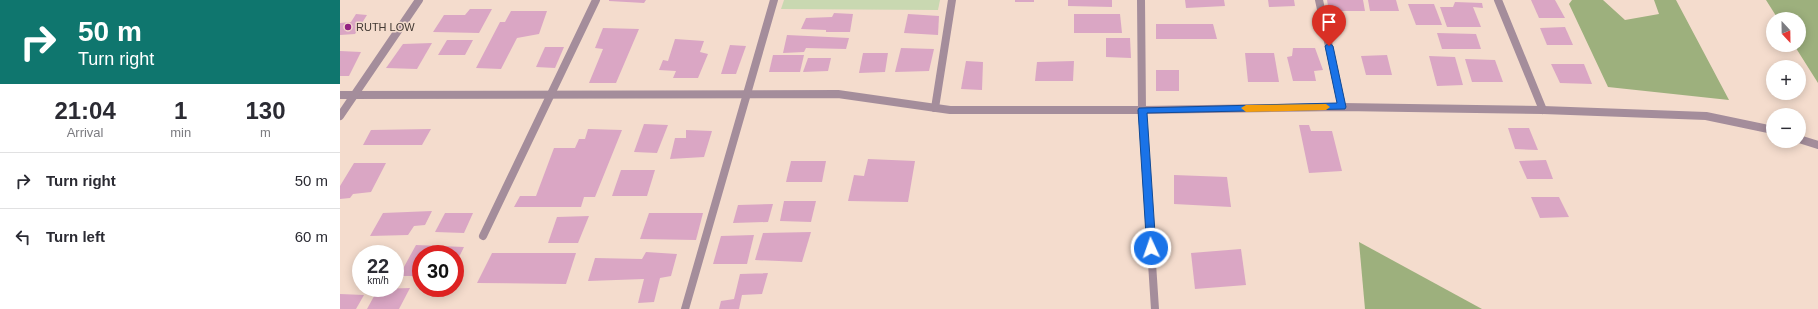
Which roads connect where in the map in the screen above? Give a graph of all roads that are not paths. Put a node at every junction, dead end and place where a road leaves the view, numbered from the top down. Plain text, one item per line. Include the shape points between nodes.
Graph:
1 (419, 0) edge
2 (596, 0) edge
3 (774, 0) edge
4 (952, 0) edge
5 (1141, 0) edge
6 (1319, 0) edge
7 (1498, 0) edge
8 (747, 94) junction
9 (340, 95) edge
10 (354, 95) junction
11 (550, 96) junction
12 (1342, 107) junction
13 (935, 108) junction
14 (1142, 110) junction
15 (1543, 110) junction
16 (340, 116) edge
17 (1766, 129) edge
18 (1806, 141) edge
19 (1818, 145) edge
20 (483, 236) dead end
21 (685, 309) edge
22 (1155, 309) edge

1 - 10 street
2 - 11 street
3 - 8 street
4 - 13 street
5 - 14 street
6 - 12 street
7 - 15 street
8 - 11 street
8 - 13 street via 838,94
8 - 21 street
9 - 10 street
10 - 11 street
10 - 16 street
11 - 20 street
12 - 14 street
12 - 15 street
13 - 14 street
14 - 22 street
15 - 17 street via 1706,116
18 - 19 street

